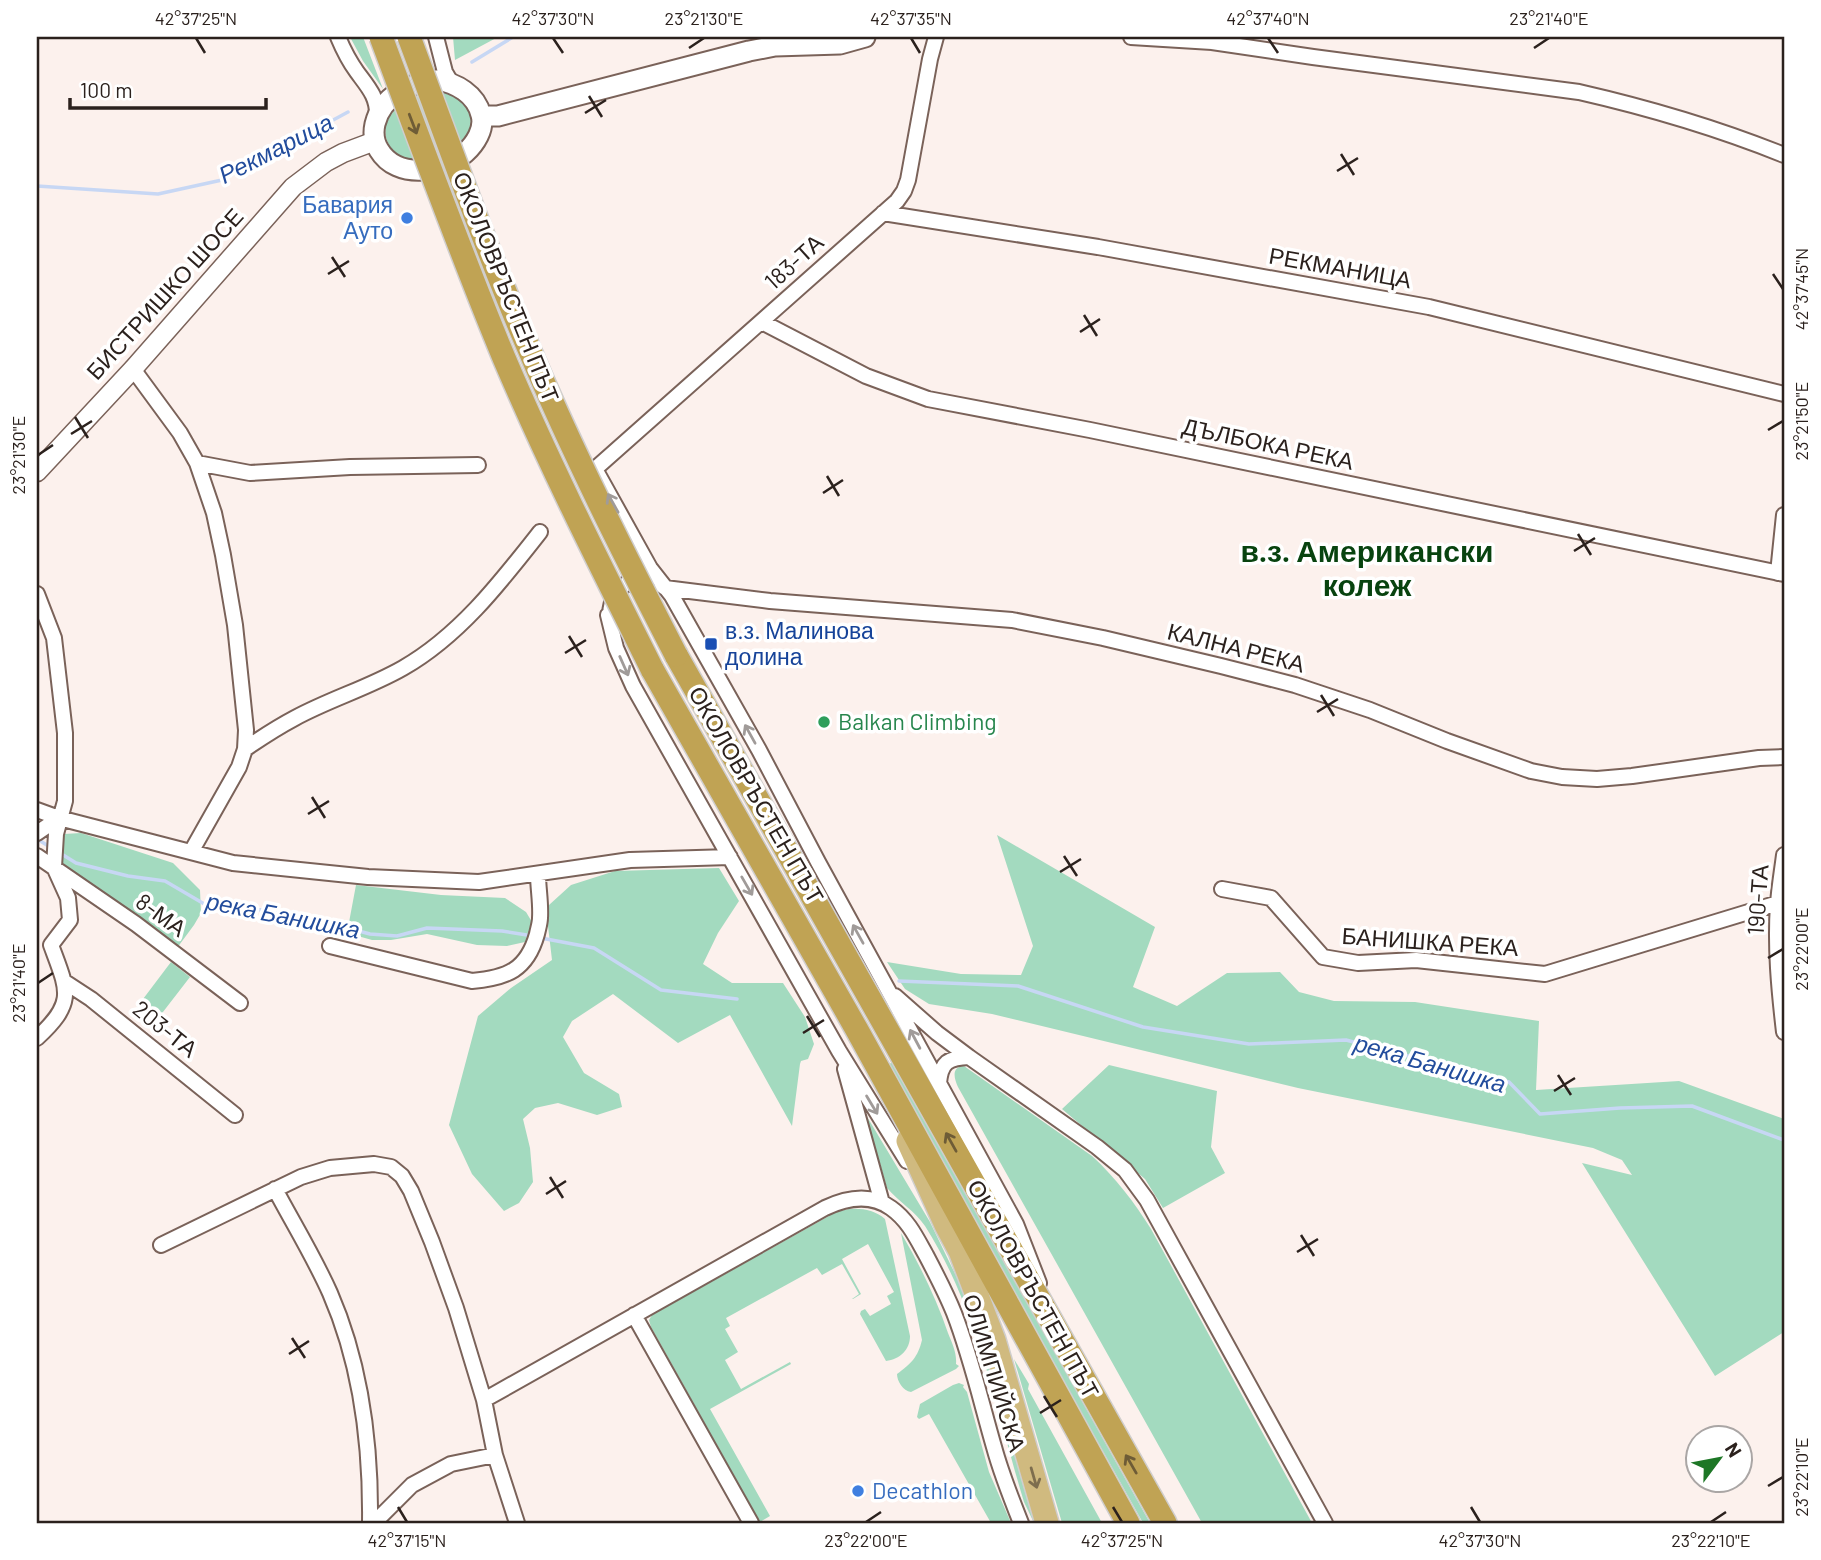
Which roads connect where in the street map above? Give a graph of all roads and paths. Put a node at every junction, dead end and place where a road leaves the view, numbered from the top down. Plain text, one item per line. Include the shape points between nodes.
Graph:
1 (338, 37) edge
2 (381, 37) edge
3 (409, 37) edge
4 (436, 37) edge
5 (865, 37) edge
6 (936, 37) edge
7 (1131, 37) edge
8 (452, 84) junction
9 (482, 116) junction
10 (377, 117) junction
11 (375, 141) junction
12 (468, 150) junction
13 (1784, 155) edge
14 (409, 170) junction
15 (883, 213) junction
16 (762, 322) junction
17 (133, 369) junction
18 (1784, 394) edge
19 (197, 463) junction
20 (478, 465) dead end
21 (595, 469) junction
22 (37, 472) edge
23 (1784, 515) edge
24 (540, 533) dead end
25 (1781, 574) edge
26 (665, 588) junction
27 (37, 594) edge
28 (610, 622) junction
29 (245, 749) junction
30 (1784, 757) edge
31 (37, 810) edge
32 (59, 818) junction
33 (38, 831) edge
34 (191, 852) junction
35 (1784, 855) edge
36 (37, 856) edge
37 (730, 857) junction
38 (54, 867) junction
39 (538, 874) junction
40 (1223, 889) dead end
41 (1778, 902) junction
42 (44, 946) edge
43 (330, 946) dead end
44 (65, 982) junction
45 (891, 994) junction
46 (240, 1003) dead end
47 (857, 1030) junction
48 (1784, 1032) edge
49 (37, 1038) edge
50 (839, 1051) junction
51 (969, 1057) junction
52 (939, 1083) junction
53 (235, 1115) dead end
54 (275, 1189) junction
55 (882, 1203) junction
56 (946, 1225) junction
57 (161, 1245) dead end
58 (960, 1251) junction
59 (634, 1315) junction
60 (1068, 1352) junction
61 (484, 1400) junction
62 (495, 1455) junction
63 (1102, 1476) junction
64 (372, 1523) edge
65 (517, 1523) edge
66 (751, 1523) edge
67 (1021, 1523) edge
68 (1047, 1523) edge
69 (1128, 1523) edge
70 (1165, 1523) edge
71 (1325, 1523) edge

1 - 10 street via 374,96
2 -> 47 highway, ОКОЛОВРЪСТЕН ПЪТ, bridge via 466,262 560,483 652,669
60 -> 3 highway, ОКОЛОВРЪСТЕН ПЪТ, bridge via 676,655 604,516 528,349
4 - 8 street
5 - 9 main road via 840,44 748,51 498,116
6 - 15 street, 183-ТА via 908,180 897,201
7 - 13 street via 1212,41 1578,92 1709,127
8 - 9 main road via 472,98
8 - 10 main road via 428,81 406,88 389,99
9 - 12 main road via 479,135
10 - 11 main road
11 - 14 main road via 387,159
11 - 17 street, БИСТРИШКО ШОСЕ via 326,162 293,187
12 - 14 main road via 443,166
12 - 21 street via 467,169
14 - 28 street via 426,186 498,365 605,601
15 - 16 street, 183-ТА
15 - 18 street, РЕКМАНИЦА via 1429,307
16 - 21 street, 183-ТА
16 - 25 street, ДЪЛБОКА РЕКА via 866,376 928,399
17 - 19 street
17 - 22 street, БИСТРИШКО ШОСЕ
19 - 20 street via 250,473
19 - 29 street via 223,555 236,638
26 -> 21 street
23 - 25 street
24 - 29 street via 495,590 440,642 405,667 295,718
26 - 28 street, КАЛНА РЕКА via 649,579 627,583 613,597
26 - 30 street, КАЛНА РЕКА via 1012,620 1103,638 1295,685 1531,771 1563,777 1632,776
45 -> 26 street
27 - 32 street via 54,639 65,733 65,801
28 -> 37 street via 621,662
29 - 34 street
31 - 32 street
32 - 33 street
32 - 34 street
32 - 38 street
34 - 39 street via 233,863 368,877 479,882
35 - 41 street, 190-ТА
36 - 38 street, 8-МА
37 - 39 street via 630,860
37 -> 50 street
38 - 42 street via 68,898 70,920
38 - 46 street, 8-МА
39 - 43 street via 540,919 533,946 513,971 491,979 472,981
40 - 41 street, БАНИШКА РЕКА via 1271,898 1323,957 1358,962 1416,960 1545,974
41 - 48 street, 190-ТА via 1778,979
42 - 44 street
44 - 49 street via 62,1009
44 - 53 street, 203-ТА
45 - 51 street
52 -> 45 street
47 - 56 main road
47 - 63 highway, ОКОЛОВРЪСТЕН ПЪТ
50 - 55 street
50 -> 56 street
51 - 52 street via 948,1062
51 - 71 street via 1125,1170 1147,1200
52 - 60 street via 1016,1224
54 - 57 street
54 - 61 street via 330,1168 374,1164 391,1167 402,1176 432,1242
54 - 64 street via 330,1293 344,1333 367,1447
55 - 59 street via 862,1198 834,1204
55 - 67 street, ОЛИМПИЙСКА via 906,1220 943,1286
56 - 58 main road
58 - 63 highway
58 -> 68 main road via 994,1340
59 - 61 street
59 - 66 street
70 -> 60 highway, ОКОЛОВРЪСТЕН ПЪТ
61 - 62 street
62 - 64 street via 452,1464 412,1485
62 - 65 street
63 - 69 highway, ОКОЛОВРЪСТЕН ПЪТ

